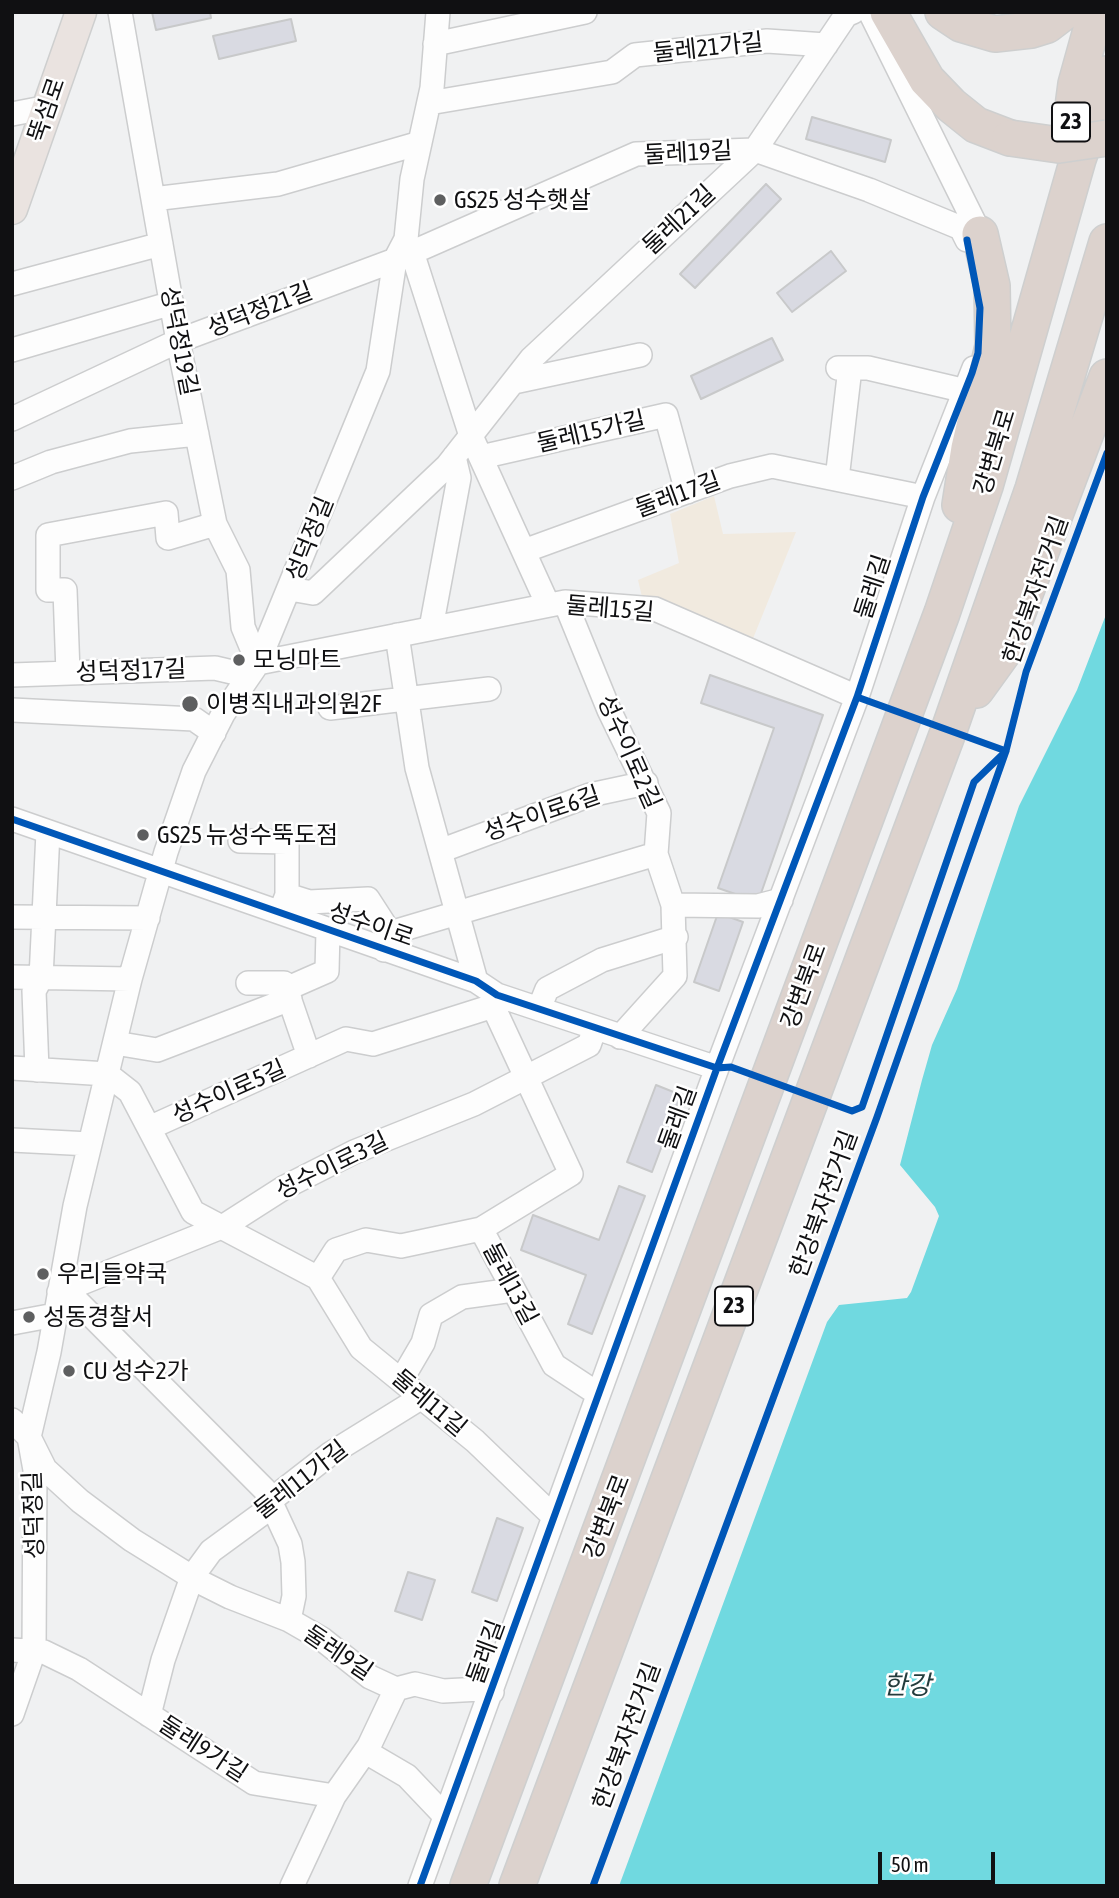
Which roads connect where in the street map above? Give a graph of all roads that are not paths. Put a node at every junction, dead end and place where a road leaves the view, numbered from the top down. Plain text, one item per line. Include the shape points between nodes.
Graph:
1 (81, 12) edge
2 (120, 12) edge
3 (438, 12) edge
4 (585, 12) edge
5 (870, 12) edge
6 (888, 12) edge
7 (943, 12) edge
8 (1064, 12) edge
9 (1096, 12) edge
10 (846, 13) edge
11 (435, 44) junction
12 (826, 45) junction
13 (1107, 74) edge
14 (429, 103) junction
15 (48, 107) junction
16 (12, 114) edge
17 (1107, 138) edge
18 (420, 144) junction
19 (755, 150) junction
20 (153, 199) junction
21 (12, 209) edge
22 (1057, 235) junction
23 (973, 237) junction
24 (1107, 242) edge
25 (161, 244) junction
26 (404, 256) junction
27 (12, 284) edge
28 (172, 303) junction
29 (178, 341) junction
30 (12, 350) edge
31 (640, 355) dead end
32 (1107, 377) edge
33 (514, 382) junction
34 (966, 391) junction
35 (12, 419) edge
36 (197, 434) junction
37 (471, 436) junction
38 (454, 457) junction
39 (481, 457) junction
40 (12, 478) edge
41 (837, 479) junction
42 (687, 492) junction
43 (923, 497) junction
44 (215, 524) junction
45 (524, 551) junction
46 (290, 589) junction
47 (556, 603) junction
48 (942, 613) junction
49 (431, 628) junction
50 (397, 635) junction
51 (253, 670) junction
52 (68, 673) junction
53 (12, 675) edge
54 (489, 689) dead end
55 (857, 697) junction
56 (406, 698) junction
57 (330, 708) dead end
58 (12, 710) edge
59 (950, 727) junction
60 (214, 733) junction
61 (646, 783) junction
62 (12, 819) edge
63 (48, 832) junction
64 (240, 841) dead end
65 (440, 850) junction
66 (656, 854) junction
67 (160, 873) junction
68 (781, 900) junction
69 (284, 905) junction
70 (673, 905) junction
71 (458, 912) junction
72 (12, 917) edge
73 (44, 917) junction
74 (148, 918) junction
75 (328, 930) junction
76 (676, 937) junction
77 (387, 941) junction
78 (12, 977) edge
79 (41, 978) junction
80 (130, 979) junction
81 (476, 981) junction
82 (248, 983) dead end
83 (288, 994) junction
84 (495, 1000) junction
85 (539, 1009) junction
86 (594, 1028) junction
87 (620, 1037) junction
88 (115, 1043) junction
89 (309, 1056) junction
90 (12, 1068) edge
91 (717, 1068) junction
92 (37, 1069) junction
93 (107, 1074) junction
94 (526, 1078) junction
95 (149, 1128) junction
96 (12, 1140) edge
97 (90, 1144) junction
98 (224, 1226) junction
99 (481, 1229) junction
100 (318, 1279) junction
101 (513, 1290) junction
102 (62, 1291) junction
103 (55, 1315) junction
104 (12, 1323) edge
105 (402, 1379) junction
106 (597, 1395) junction
107 (422, 1397) junction
108 (12, 1420) edge
109 (21, 1438) edge
110 (271, 1500) junction
111 (554, 1517) junction
112 (192, 1577) junction
113 (289, 1620) junction
114 (23, 1651) edge
115 (396, 1689) junction
116 (492, 1692) junction
117 (12, 1714) edge
118 (149, 1715) junction
119 (366, 1752) junction
120 (334, 1796) junction
121 (445, 1816) junction
122 (292, 1886) edge
123 (419, 1886) edge
124 (468, 1886) edge
125 (517, 1886) edge

1 - 15 main road, 뚝섬로
2 - 20 street, 성덕정19길
3 - 11 street, 성덕정길
4 - 11 street
5 - 23 street, 둘레길
6 - 17 highway, bridge via 927,80 976,125 1010,138 1059,145
7 - 8 highway via 961,24 995,34 1047,25
9 - 22 highway, 23 via 1076,84
10 - 12 street, 둘레21길
11 - 14 street, 성덕정길
12 - 14 street, 둘레21가길 via 767,41 635,55 612,72
12 - 19 street, 둘레21길
13 - 22 highway, 강변북로
14 - 18 street, 성덕정길
15 - 16 street
15 - 21 main road, 뚝섬로
18 - 20 street via 278,184
18 - 26 street, 성덕정길
19 - 23 street, 둘레19길 via 869,190
19 - 26 street, 둘레19길 via 636,154
19 - 33 street, 둘레21길 via 531,359
20 - 25 street, 성덕정19길
22 - 48 highway, 강변북로 / 23 via 985,486
23 - 34 street, 둘레길 via 978,353
23 - 48 highway via 992,286 993,346 969,448
24 - 59 highway, 강변북로 via 1033,489
25 - 27 street
25 - 28 street, 성덕정19길
26 - 29 street, 성덕정21길
26 - 37 street
26 - 46 street, 성덕정길 via 378,371
28 - 29 street, 성덕정19길
28 - 30 street
29 - 35 street, 성덕정21길
29 - 36 street, 성덕정19길
31 - 33 street
32 - 59 highway, 23 via 1002,654
33 - 37 street, 둘레21길
34 - 41 street via 868,368 844,368
34 - 43 street, 둘레길
36 - 40 street via 131,441 51,462
36 - 44 street, 성덕정19길
37 - 38 street, 둘레21길
37 - 39 street
38 - 46 street, 둘레21길 via 313,593
38 - 49 street via 459,478
39 - 42 street, 둘레15가길 via 666,415
39 - 45 street
41 - 42 street, 둘레17길 via 772,466
41 - 43 street, 둘레17길
42 - 45 street, 둘레17길
43 - 55 street, 둘레길
44 - 51 street, 성덕정19길 via 238,570 243,627
44 - 52 street via 168,538 166,513 48,535 48,590 65,590
45 - 47 street
46 - 51 street, 성덕정길
47 - 49 street, 둘레15길
47 - 55 street, 둘레15길 via 655,609
47 - 61 street, 성수이로2길
48 - 124 highway, 강변북로 / 23
49 - 50 street, 둘레15길
50 - 51 street, 둘레15길
50 - 56 street
51 - 52 street, 성덕정17길
51 - 60 street, 성덕정길
52 - 53 street, 성덕정17길
54 - 56 street
55 - 68 street, 둘레길
56 - 57 street
56 - 65 street via 417,768
58 - 60 street via 194,719
59 - 125 highway, 강변북로 / 23
60 - 67 street, 성덕정길 via 194,771
61 - 65 street, 성수이로6길 via 590,795
61 - 66 street, 성수이로2길 via 659,813
62 - 63 street, 성수이로
63 - 67 street, 성수이로
63 - 73 street
64 - 69 street via 287,842
65 - 71 street
66 - 70 street, 성수이로2길
66 - 71 street
67 - 69 street, 성수이로
67 - 74 street, 성덕정길
68 - 70 street via 758,906
68 - 91 street, 둘레길
69 - 75 street, 성수이로
69 - 77 street via 368,899
70 - 76 street, 성수이로2길
71 - 77 street
71 - 81 street
72 - 73 street
73 - 74 street
73 - 79 street
74 - 80 street, 성덕정길
75 - 77 street, 성수이로
75 - 83 street via 327,971
76 - 85 street via 602,960 547,989
76 - 87 street, 성수이로2길 via 675,976
77 - 81 street, 성수이로
78 - 79 street
79 - 80 street
79 - 92 street via 34,991
80 - 88 street, 성덕정길
81 - 84 street, 성수이로
82 - 83 street via 285,983
83 - 88 street via 157,1050
83 - 89 street, 성수이로5길
84 - 85 street, 성수이로
84 - 89 street, 성수이로5길 via 373,1044 346,1039
84 - 94 street, 둘레13길
85 - 86 street, 성수이로
86 - 87 street, 성수이로
86 - 94 street, 성수이로3길 via 589,1045
87 - 91 street, 성수이로
88 - 93 street, 성덕정길
89 - 95 street, 성수이로5길
90 - 92 street
91 - 106 street, 둘레길
92 - 93 street
93 - 95 street, 둘레11길 via 130,1092
93 - 97 street, 성덕정길
94 - 98 street, 성수이로3길 via 354,1152 285,1187
94 - 99 street, 둘레13길 via 571,1174
95 - 98 street, 둘레11길 via 193,1212
96 - 97 street
97 - 102 street, 성덕정길
98 - 100 street, 둘레11길
98 - 102 street, 성수이로3길
99 - 100 street via 401,1246 366,1240 336,1250
99 - 101 street, 둘레13길
100 - 105 street, 둘레11길 via 361,1348
101 - 105 street via 462,1297 431,1315 423,1343
101 - 106 street, 둘레13길 via 554,1365
102 - 103 street, 성덕정길
102 - 110 street via 242,1465
103 - 104 street
103 - 109 street, 성덕정길
105 - 107 street, 둘레11길
106 - 111 street, 둘레길
107 - 110 street, 둘레11가길 via 330,1454
107 - 111 street, 둘레11길
108 - 109 street, 둘레9길
109 - 112 street, 둘레9길 via 45,1469 80,1501
109 - 114 street, 성덕정길 via 34,1470
110 - 112 street, 둘레11가길 via 267,1510 211,1551
110 - 113 street via 293,1562
111 - 116 street, 둘레길
112 - 113 street, 둘레9길
112 - 118 street
113 - 115 street, 둘레9길 via 370,1677
114 - 117 street, 성덕정길
114 - 118 street, 둘레9가길 via 57,1657
115 - 116 street, 둘레9길 via 415,1684 456,1693
115 - 119 street
116 - 121 street, 둘레길
118 - 120 street, 둘레9가길 via 254,1783
119 - 120 street
119 - 121 street via 407,1776
120 - 122 street
121 - 123 street, 둘레길

